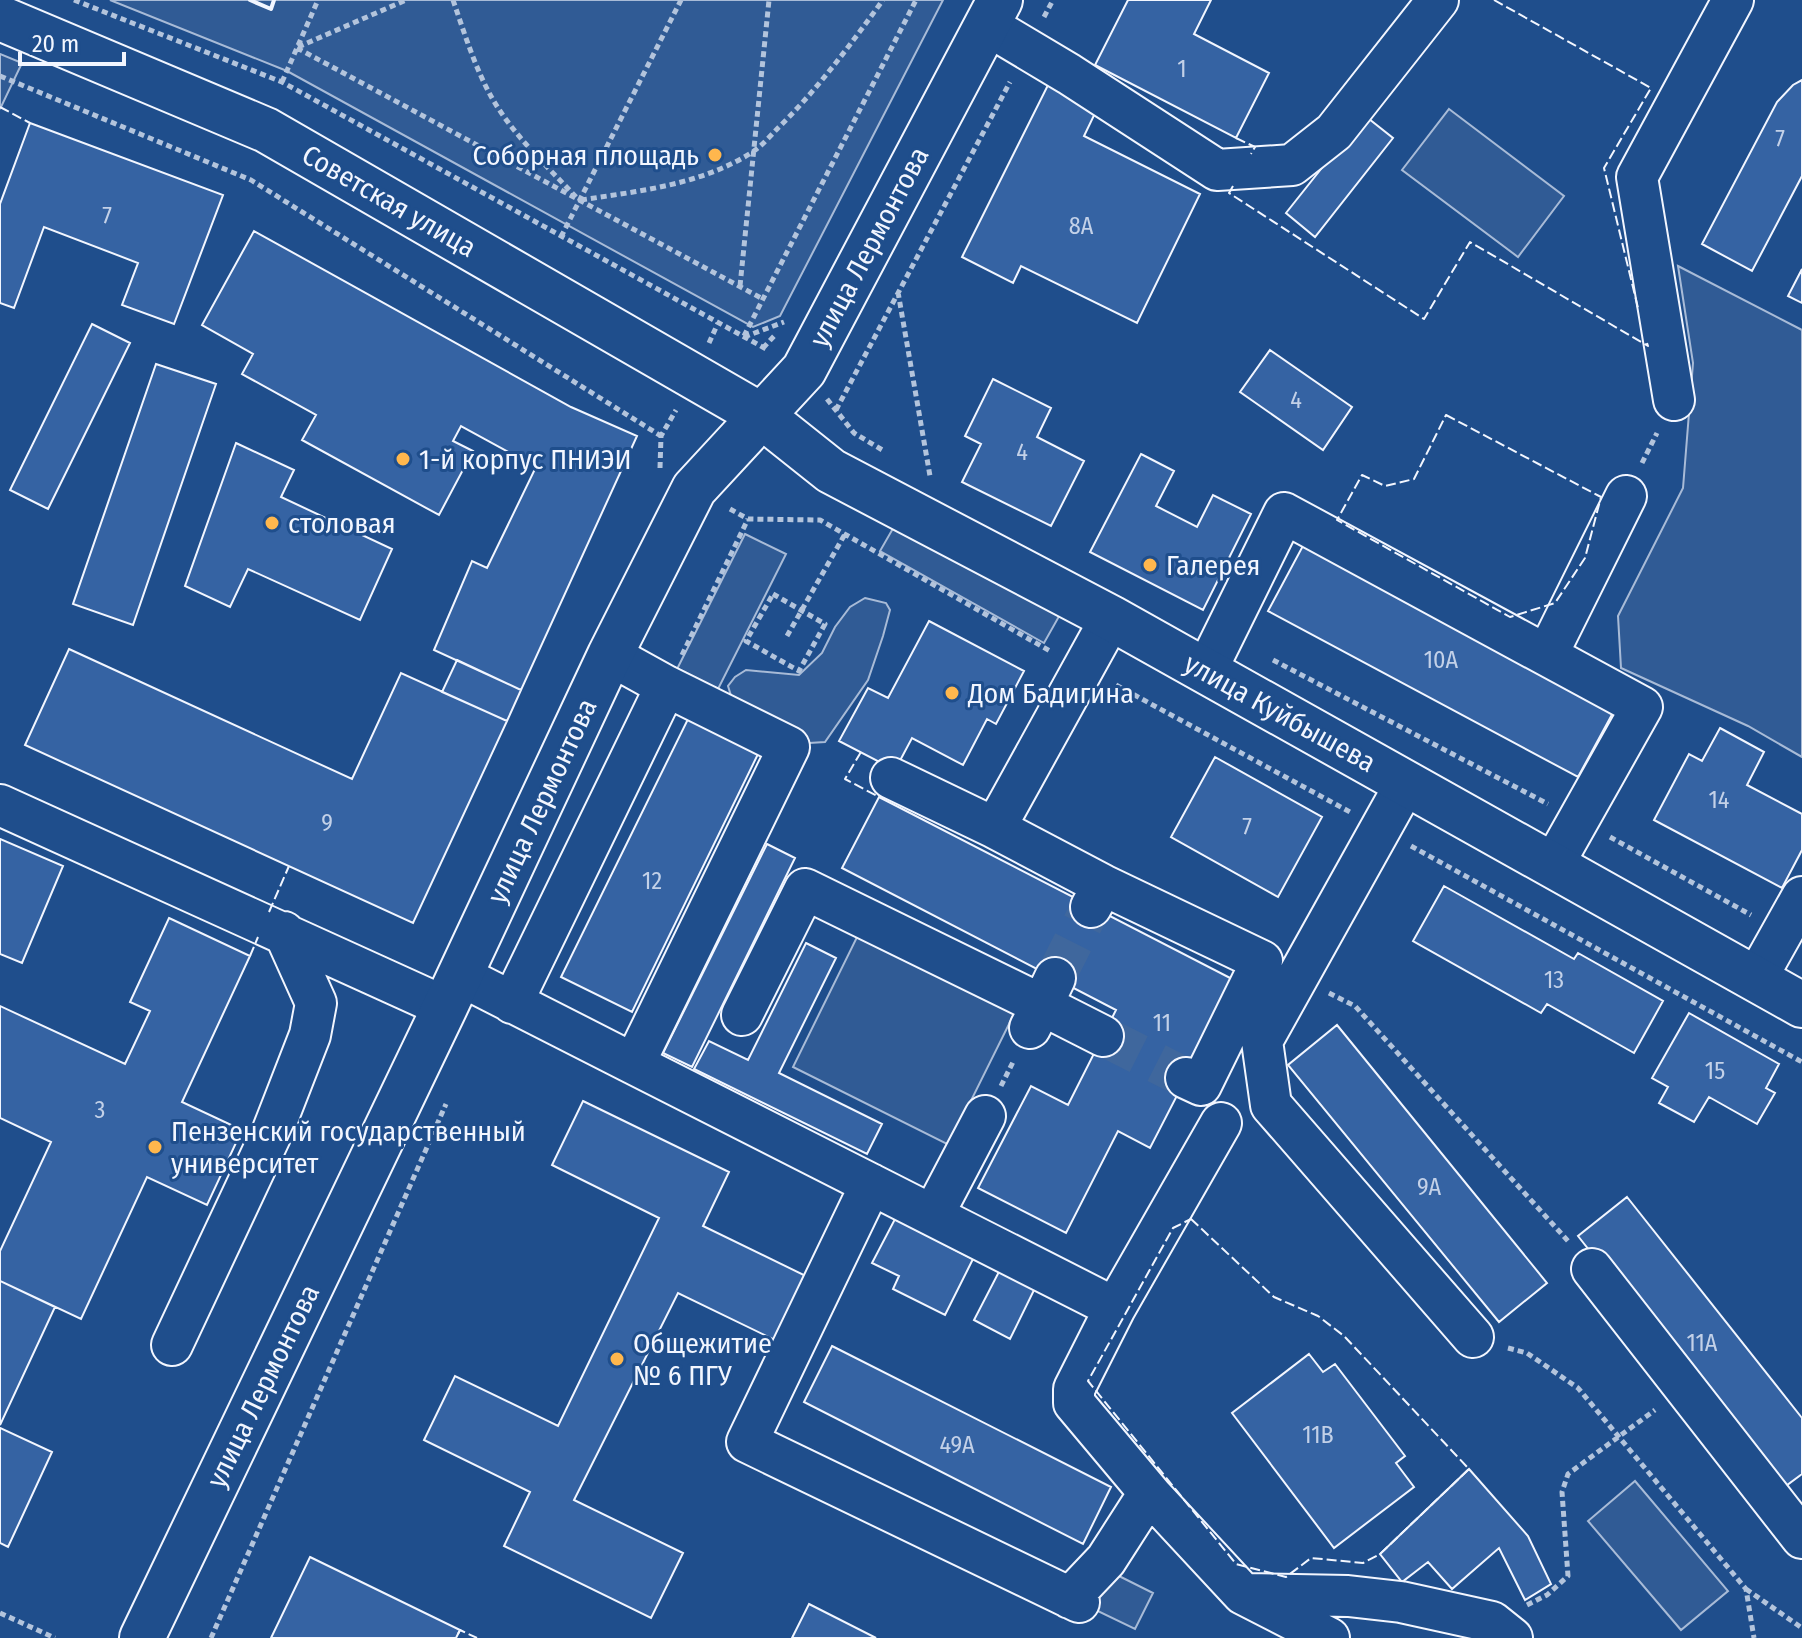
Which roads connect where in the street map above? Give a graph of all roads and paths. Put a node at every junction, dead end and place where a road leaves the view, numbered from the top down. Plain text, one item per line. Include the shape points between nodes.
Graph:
1 (74, 0) edge
2 (318, 0) edge
3 (406, 0) edge
4 (453, 0) edge
5 (681, 0) edge
6 (769, 0) edge
7 (883, 0) edge
8 (916, 0) edge
9 (1053, 0) edge
10 (1438, 0) edge
11 (1733, 0) edge
12 (994, 12) edge
13 (0, 18) edge
14 (297, 48) junction
15 (1027, 49) junction
16 (0, 76) edge
17 (282, 82) junction
18 (753, 152) junction
19 (580, 200) junction
20 (561, 237) junction
21 (740, 286) junction
22 (898, 292) junction
23 (763, 299) junction
24 (743, 337) junction
25 (804, 370) junction
26 (1674, 400) joint
27 (762, 416) junction
28 (661, 436) dead end
29 (930, 476) dead end
30 (694, 489) junction
31 (1626, 496) joint
32 (748, 519) junction
33 (845, 534) junction
34 (801, 610) junction
35 (1111, 618) junction
36 (787, 636) dead end
37 (610, 655) junction
38 (1547, 655) junction
39 (1082, 667) junction
40 (1206, 671) junction
41 (666, 686) junction
42 (891, 778) dead end
43 (1406, 783) junction
44 (0, 805) edge
45 (995, 828) junction
46 (1381, 829) junction
47 (1608, 836) dead end
48 (1553, 865) junction
49 (1802, 897) edge
50 (284, 932) junction
51 (1783, 933) junction
52 (1280, 969) junction
53 (1756, 979) junction
54 (452, 991) junction
55 (512, 1003) junction
56 (1802, 1005) edge
57 (742, 1015) dead end
58 (1035, 1018) junction
59 (1103, 1036) tunnel mouth
60 (1802, 1062) edge
61 (634, 1064) junction
62 (1186, 1078) dead end
63 (446, 1103) dead end
64 (990, 1107) joint
65 (1221, 1123) dead end
66 (871, 1184) junction
67 (933, 1215) junction
68 (1580, 1255) joint
69 (1115, 1308) junction
70 (1473, 1337) joint
71 (172, 1345) dead end
72 (1658, 1408) dead end
73 (1617, 1437) junction
74 (1149, 1493) junction
75 (1802, 1538) edge
76 (1746, 1589) junction
77 (1243, 1594) junction
78 (0, 1613) edge
79 (1802, 1628) edge
80 (1502, 1630) edge
81 (55, 1638) edge
82 (142, 1638) edge
83 (211, 1638) edge
84 (1329, 1638) edge
85 (1754, 1638) edge

1 - 17 path
2 - 14 path
3 - 14 path
4 - 19 path via 492,98
5 - 19 path
6 - 18 path
7 - 18 path via 807,98
8 - 23 path
9 - 15 path
10 - 15 lane via 1334,132 1292,165 1217,170
11 - 26 lane via 1637,177
12 - 15 lane
12 - 25 main road, улица Лермонтова
13 - 27 main road, Советская улица via 266,130
14 - 17 path
14 - 19 path
15 - 22 path
16 - 28 path via 251,180
17 - 20 path
18 - 19 path via 668,186
18 - 21 path
19 - 20 path
19 - 21 path
20 - 24 path
21 - 23 path
22 - 25 path via 836,410
22 - 29 path
23 - 24 path
24 - 25 path
25 - 27 main road, улица Лермонтова
26 - 31 path
27 - 30 main road, улица Лермонтова
27 - 35 main road, улица Куйбышева via 831,471
30 - 32 path
30 - 37 main road, улица Лермонтова
31 - 38 lane
32 - 33 path via 820,520
32 - 41 path
33 - 34 path
33 - 39 path
34 - 34 path via 825,624 799,671 746,641 773,594
34 - 36 path
35 - 39 lane
35 - 40 main road, улица Куйбышева
37 - 41 lane
37 - 54 main road, улица Лермонтова
38 - 40 lane via 1284,513
38 - 48 lane via 1642,707
39 - 45 lane
39 - 46 path
40 - 43 main road, улица Куйбышева
41 - 55 lane
41 - 61 lane via 789,747
42 - 45 lane
43 - 46 lane
43 - 48 main road, улица Куйбышева
44 - 50 lane
45 - 52 lane via 1097,896
46 - 52 lane
46 - 60 path
47 - 51 path
48 - 53 main road, улица Куйбышева
49 - 51 lane
50 - 54 lane
50 - 71 lane via 316,1003 310,1035 273,1130
51 - 53 lane
52 - 62 lane via 1201,1085
52 - 68 path via 1355,1006
52 - 70 lane via 1262,1041 1271,1105
53 - 56 main road, улица Куйбышева
54 - 55 lane
54 - 82 main road, улица Лермонтова
55 - 61 lane
57 - 58 lane via 805,889
58 - 59 lane
58 - 64 path
61 - 66 lane
63 - 83 path
64 - 67 lane
65 - 69 lane
66 - 67 lane
66 - 74 lane via 747,1442 1074,1600
67 - 69 lane
68 - 75 lane
69 - 74 lane via 1072,1399
70 - 73 path via 1527,1353 1578,1388
72 - 73 path
73 - 76 path
73 - 80 path via 1568,1474 1562,1492 1568,1576
74 - 77 lane
76 - 79 path
76 - 85 path
77 - 80 lane via 1362,1597 1428,1607
77 - 84 lane
78 - 81 path

